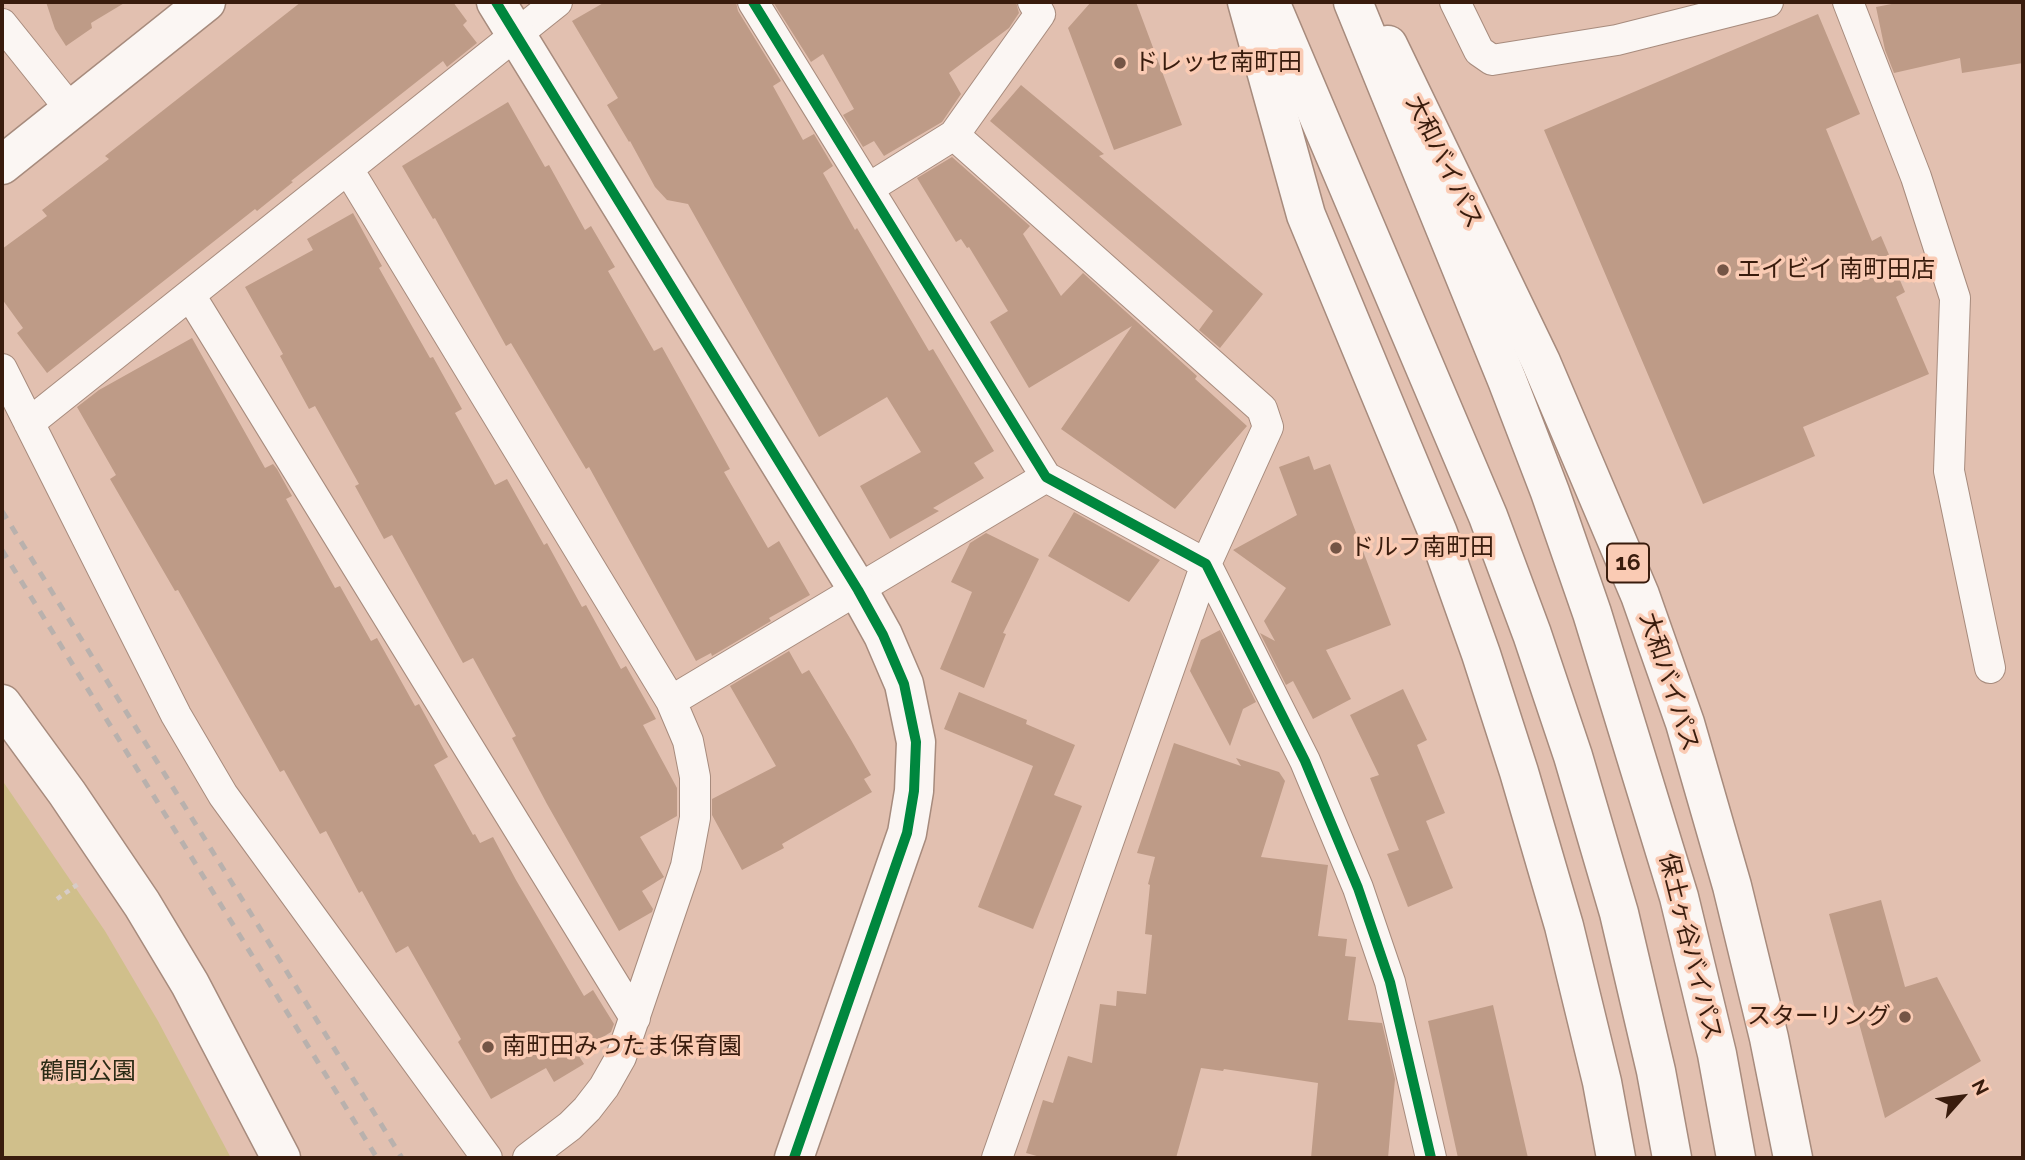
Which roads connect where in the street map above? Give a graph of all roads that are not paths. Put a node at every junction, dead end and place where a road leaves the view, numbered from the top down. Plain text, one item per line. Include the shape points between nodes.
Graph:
1 (4, 2) edge
2 (206, 2) edge
3 (496, 2) edge
4 (557, 2) edge
5 (753, 2) edge
6 (1032, 2) edge
7 (1247, 2) edge
8 (1270, 2) edge
9 (1353, 2) edge
10 (1367, 2) edge
11 (1768, 2) edge
12 (1848, 2) edge
13 (1456, 3) edge
14 (2, 8) edge
15 (2, 24) edge
16 (516, 34) junction
17 (71, 110) junction
18 (954, 135) junction
19 (2, 165) edge
20 (348, 169) junction
21 (869, 188) junction
22 (190, 295) junction
23 (2, 369) edge
24 (29, 423) junction
25 (1046, 477) junction
26 (1206, 564) junction
27 (858, 590) junction
28 (1990, 668) dead end
29 (671, 701) junction
30 (2, 704) edge
31 (635, 1018) junction
32 (281, 1158) edge
33 (487, 1158) edge
34 (528, 1158) edge
35 (794, 1158) edge
36 (997, 1158) edge
37 (1431, 1158) edge
38 (1616, 1158) edge
39 (1672, 1158) edge
40 (1736, 1158) edge
41 (1793, 1158) edge

1 - 14 street
2 - 17 main road
3 - 16 main road
4 - 16 street
5 - 21 street
6 - 18 street via 1040,14
7 - 38 main road via 1306,215 1438,533 1481,654 1564,926
8 - 39 main road via 1488,516 1532,634 1619,913
9 - 40 main road, 保土ヶ谷バイパス via 1550,492 1632,739 1679,897 1717,1054
10 - 41 main road, 大和バイパス / 16 via 1541,362 1640,595 1685,723 1732,886
11 - 13 street via 1617,40 1492,60 1479,51
12 - 28 street via 1916,177 1955,298 1949,471
15 - 17 street
16 - 20 street
16 - 27 main road
17 - 19 main road
18 - 21 street
18 - 26 street via 1262,409 1268,427
20 - 22 street
20 - 29 street
21 - 25 street
22 - 24 street
22 - 31 street
23 - 24 street
24 - 33 street via 176,715 223,795
25 - 26 street
25 - 27 street
26 - 36 street
26 - 37 street via 1305,761 1358,888 1390,982
27 - 29 street
27 - 35 main road via 904,684 916,741 914,791 907,833
29 - 31 street via 688,741 695,777 695,818 686,866
30 - 32 main road via 142,904
31 - 34 street via 604,1087 570,1126

